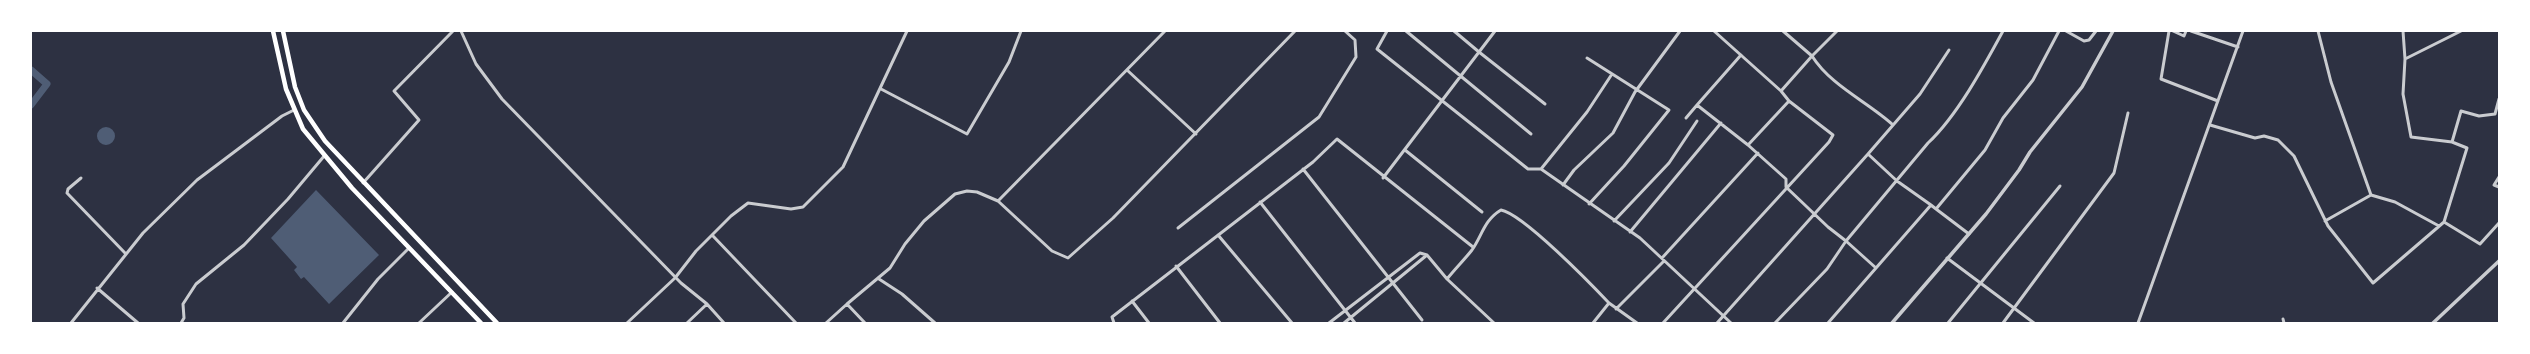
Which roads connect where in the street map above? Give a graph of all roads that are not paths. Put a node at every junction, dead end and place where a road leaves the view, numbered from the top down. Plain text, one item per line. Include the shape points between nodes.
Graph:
1 (273, 31) edge
2 (283, 31) edge
3 (454, 31) edge
4 (461, 31) edge
5 (907, 31) edge
6 (1021, 31) edge
7 (1165, 31) edge
8 (1295, 31) edge
9 (1345, 31) edge
10 (1388, 31) edge
11 (1406, 31) edge
12 (1454, 31) edge
13 (1495, 31) edge
14 (1680, 31) edge
15 (1714, 31) edge
16 (1783, 31) edge
17 (1837, 31) edge
18 (2003, 31) edge
19 (2059, 31) edge
20 (2066, 31) edge
21 (2096, 31) edge
22 (2113, 31) edge
23 (2169, 31) edge
24 (2173, 31) edge
25 (2186, 31) edge
26 (2190, 31) edge
27 (2243, 31) edge
28 (2318, 31) edge
29 (2404, 31) edge
30 (2461, 31) edge
31 (2238, 46) junction
32 (1949, 50) dead end
33 (1479, 52) junction
34 (1741, 55) junction
35 (1812, 56) junction
36 (1587, 58) dead end
37 (2405, 59) junction
38 (1127, 70) junction
39 (1612, 74) junction
40 (1462, 78) junction
41 (881, 89) junction
42 (1636, 90) junction
43 (1782, 90) junction
44 (2499, 98) edge
45 (1789, 101) junction
46 (2218, 101) junction
47 (1443, 102) junction
48 (1545, 104) dead end
49 (1697, 105) junction
50 (294, 110) junction
51 (2128, 113) dead end
52 (1686, 118) dead end
53 (1697, 121) dead end
54 (1721, 123) junction
55 (1893, 125) junction
56 (2210, 125) junction
57 (1196, 134) junction
58 (1530, 134) dead end
59 (2452, 142) junction
60 (1748, 145) junction
61 (1405, 150) junction
62 (1758, 153) junction
63 (325, 154) junction
64 (1868, 154) junction
65 (1303, 169) junction
66 (1541, 169) junction
67 (2499, 177) edge
68 (81, 178) dead end
69 (1384, 178) junction
70 (1897, 181) junction
71 (363, 183) junction
72 (1563, 184) junction
73 (2060, 186) dead end
74 (1786, 187) junction
75 (2499, 187) edge
76 (2371, 195) junction
77 (998, 201) junction
78 (1260, 202) junction
79 (1589, 204) junction
80 (1931, 205) junction
81 (1936, 209) junction
82 (1482, 212) dead end
83 (1816, 216) junction
84 (1614, 221) junction
85 (2325, 221) junction
86 (2444, 222) junction
87 (2499, 223) edge
88 (2439, 226) junction
89 (1178, 228) dead end
90 (1630, 232) junction
91 (1969, 234) junction
92 (1218, 235) junction
93 (713, 236) junction
94 (1846, 241) junction
95 (410, 247) junction
96 (1473, 247) junction
97 (126, 254) junction
98 (1427, 255) junction
99 (1947, 258) junction
100 (1663, 260) junction
101 (2499, 261) edge
102 (1176, 266) junction
103 (1876, 268) junction
104 (1389, 277) junction
105 (675, 278) junction
106 (879, 279) junction
107 (1447, 279) junction
108 (1393, 283) junction
109 (1981, 284) junction
110 (97, 288) junction
111 (1694, 289) junction
112 (452, 292) junction
113 (1132, 301) junction
114 (1609, 303) junction
115 (707, 304) junction
116 (847, 304) junction
117 (1616, 309) junction
118 (2015, 310) junction
119 (1346, 311) junction
120 (1723, 316) junction
121 (1351, 318) junction
122 (1422, 320) dead end
123 (71, 323) edge
124 (138, 323) edge
125 (181, 323) edge
126 (344, 323) edge
127 (419, 323) edge
128 (481, 323) edge
129 (497, 323) edge
130 (627, 323) edge
131 (687, 323) edge
132 (724, 323) edge
133 (796, 323) edge
134 (826, 323) edge
135 (865, 323) edge
136 (934, 323) edge
137 (1114, 323) edge
138 (1149, 323) edge
139 (1220, 323) edge
140 (1292, 323) edge
141 (1329, 323) edge
142 (1344, 323) edge
143 (1355, 323) edge
144 (1494, 323) edge
145 (1593, 323) edge
146 (1637, 323) edge
147 (1663, 323) edge
148 (1717, 323) edge
149 (1731, 323) edge
150 (1775, 323) edge
151 (1828, 323) edge
152 (1892, 323) edge
153 (1948, 323) edge
154 (2004, 323) edge
155 (2034, 323) edge
156 (2138, 323) edge
157 (2432, 323) edge

1 - 50 main road via 286,89
2 - 71 main road via 295,87 304,110 325,141
3 - 71 street via 394,91 419,120
4 - 105 street via 476,64 502,99
5 - 41 street
6 - 41 street via 1010,62 967,134
7 - 38 street
8 - 57 street
9 - 89 street via 1354,40 1356,57 1320,117
10 - 47 street via 1377,49
11 - 40 street
12 - 33 street
13 - 33 street
14 - 42 street
15 - 34 street
16 - 35 street
17 - 35 street
18 - 70 street via 1988,59 1941,130
19 - 81 street via 2033,80 2003,118 1984,150
20 - 21 street via 2084,41 2089,40
22 - 91 street via 2082,87
23 - 46 street via 2161,79
24 - 25 street via 2184,36
26 - 31 street
27 - 31 street
28 - 76 street via 2331,82
29 - 37 street
30 - 37 street
31 - 46 street
32 - 55 street via 1920,94
33 - 40 street
33 - 48 street
34 - 43 street
34 - 49 street
35 - 43 street
35 - 55 street via 1860,102 1876,109
36 - 39 street
37 - 59 street via 2403,94 2411,137
38 - 57 street
38 - 77 street
39 - 42 street
39 - 66 street via 1587,112
40 - 47 street
40 - 58 street
41 - 93 street via 843,167 803,207 791,209 748,203 730,216
42 - 72 street via 1612,133
42 - 79 street via 1669,110 1624,166
43 - 45 street
44 - 59 street via 2495,114 2479,116 2461,111
45 - 60 street
45 - 74 street via 1833,135
46 - 56 street
47 - 61 street
47 - 66 street via 1528,169
49 - 52 street
49 - 54 street
50 - 63 main road via 303,129
50 - 97 street via 282,116 197,180 143,233
51 - 118 street via 2114,173
53 - 84 street via 1669,163
54 - 60 street
54 - 90 street
55 - 64 street
56 - 85 street via 2255,138 2264,136 2278,140 2294,156
56 - 156 street
57 - 77 street via 1113,218 1068,258 1052,251
59 - 86 street via 2467,148
60 - 62 street
61 - 69 street
61 - 82 street
62 - 74 street via 1786,179
62 - 100 street
63 - 95 main road via 352,188
63 - 125 street via 288,199 244,245 196,284 182,304 184,318
64 - 70 street
64 - 83 street
65 - 69 street via 1337,139
65 - 78 street
65 - 104 street
66 - 72 street
67 - 75 street via 2494,185
68 - 97 street via 67,193
69 - 96 street
70 - 80 street
70 - 94 street
71 - 129 main road
72 - 79 street
73 - 109 street
74 - 83 street
74 - 111 street
76 - 85 street
76 - 88 street via 2395,202
77 - 106 street via 977,192 955,194 924,221
78 - 92 street
78 - 119 street
79 - 84 street
80 - 81 street
80 - 103 street
81 - 91 street
83 - 94 street
83 - 120 street
84 - 90 street
85 - 88 street via 2373,283
86 - 87 street via 2480,244
86 - 88 street
90 - 100 street
91 - 99 street
92 - 102 street
92 - 140 street
93 - 105 street via 696,251
93 - 133 street
94 - 103 street
94 - 150 street via 1827,269
95 - 112 main road
95 - 126 street via 378,279
96 - 107 street
96 - 114 street via 1482,229 1494,214 1501,210 1506,211 1572,265
97 - 110 street
98 - 104 street via 1420,253
98 - 107 street
98 - 108 street
99 - 109 street
99 - 152 street
100 - 111 street
100 - 117 street
101 - 157 street
102 - 113 street
102 - 139 street
103 - 151 street
104 - 108 street
104 - 119 street
105 - 115 street
105 - 130 street
106 - 116 street
106 - 136 street via 902,294
107 - 144 street
108 - 121 street
108 - 122 street
109 - 118 street
109 - 153 street
110 - 123 street
110 - 124 street
111 - 120 street
111 - 147 street
112 - 127 street
112 - 128 main road
113 - 137 street via 1111,318
113 - 138 street
114 - 117 street
114 - 145 street
115 - 131 street
115 - 132 street
116 - 134 street
116 - 135 street
117 - 146 street
118 - 154 street
118 - 155 street
119 - 121 street
119 - 141 street
120 - 148 street
120 - 149 street
121 - 142 street
121 - 143 street

